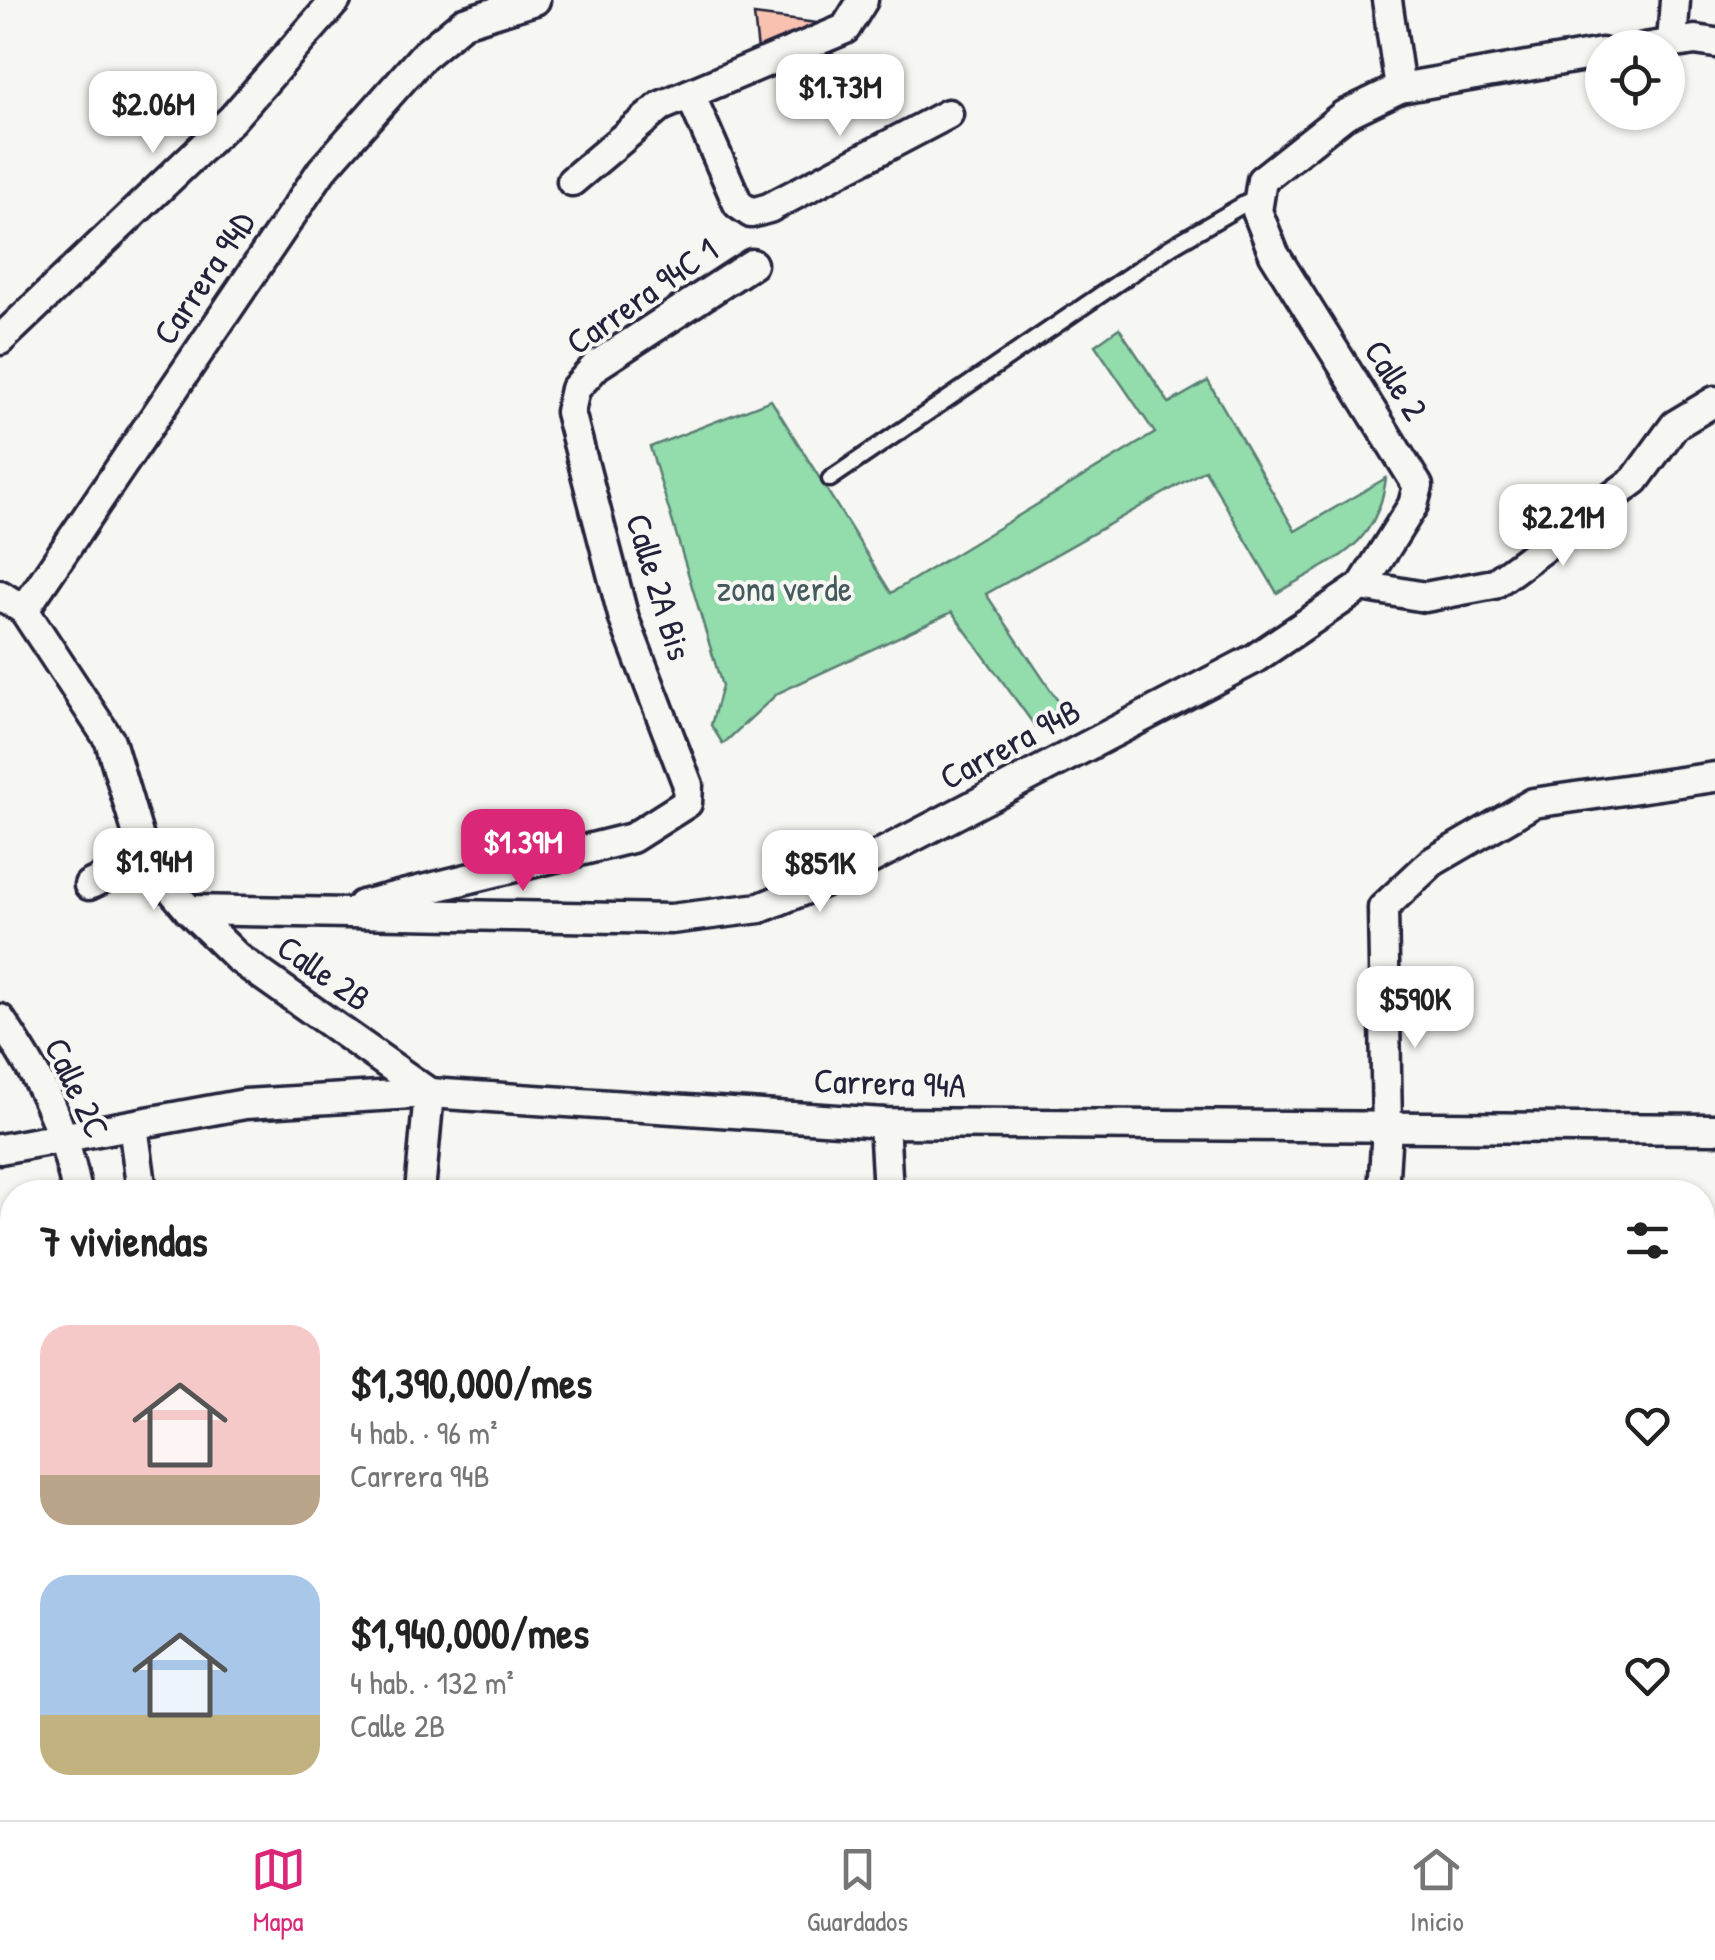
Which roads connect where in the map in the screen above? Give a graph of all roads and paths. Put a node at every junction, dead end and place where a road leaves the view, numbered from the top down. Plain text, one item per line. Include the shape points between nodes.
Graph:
1 (336, 0) edge
2 (535, 0) edge
3 (863, 0) edge
4 (1387, 0) edge
5 (1675, 0) edge
6 (1673, 30) edge
7 (1715, 43) edge
8 (1685, 44) edge
9 (1585, 56) edge
10 (1400, 88) junction
11 (690, 94) junction
12 (948, 114) dead end
13 (572, 180) dead end
14 (1258, 204) junction
15 (752, 264) dead end
16 (0, 340) edge
17 (575, 389) joint
18 (1715, 401) edge
19 (830, 479) dead end
20 (1362, 586) junction
21 (12, 602) edge
22 (1715, 777) edge
23 (145, 858) junction
24 (89, 885) dead end
25 (189, 910) junction
26 (327, 914) junction
27 (0, 1019) edge
28 (429, 1093) junction
29 (884, 1123) junction
30 (133, 1125) junction
31 (1388, 1128) junction
32 (1715, 1129) edge
33 (66, 1137) junction
34 (0, 1150) edge
35 (75, 1180) edge
36 (140, 1180) edge
37 (421, 1180) edge
38 (887, 1180) edge
39 (1384, 1180) edge

1 - 16 street via 232,119
2 - 21 street, Carrera 94D via 464,22 423,56 322,170
3 - 11 street via 845,29
4 - 10 street
5 - 6 street
7 - 8 street
9 - 10 street
10 - 14 street via 1344,115 1262,180
11 - 12 street via 738,204 752,213
11 - 13 street via 662,106
14 - 19 lane via 1172,246
14 - 20 street, Calle 2 via 1274,254 1418,486
15 - 17 street, Carrera 94C 1 via 597,366
17 - 26 street, Calle 2A Bis via 570,412 624,619 688,785 687,803 632,838
18 - 20 street via 1676,425 1635,480 1494,584 1425,597
20 - 26 street, Carrera 94B via 1237,668 838,876 760,908 672,919
21 - 23 street, Calle 2B via 110,741
22 - 31 street via 1534,803 1432,862 1383,908
23 - 24 street
23 - 25 street, Calle 2B
25 - 26 street, Carrera 94B
25 - 28 street, Calle 2B via 238,958
27 - 33 street, Calle 2C via 40,1078
28 - 29 street, Carrera 94A
28 - 30 street, Carrera 94A via 245,1104
28 - 37 street
29 - 31 street, Carrera 94A
29 - 38 street
30 - 33 street, Carrera 94A
30 - 36 street, Calle 2C
31 - 32 street, Carrera 94A
31 - 39 street
33 - 34 street, Carrera 94A
33 - 35 street, Calle 2C

